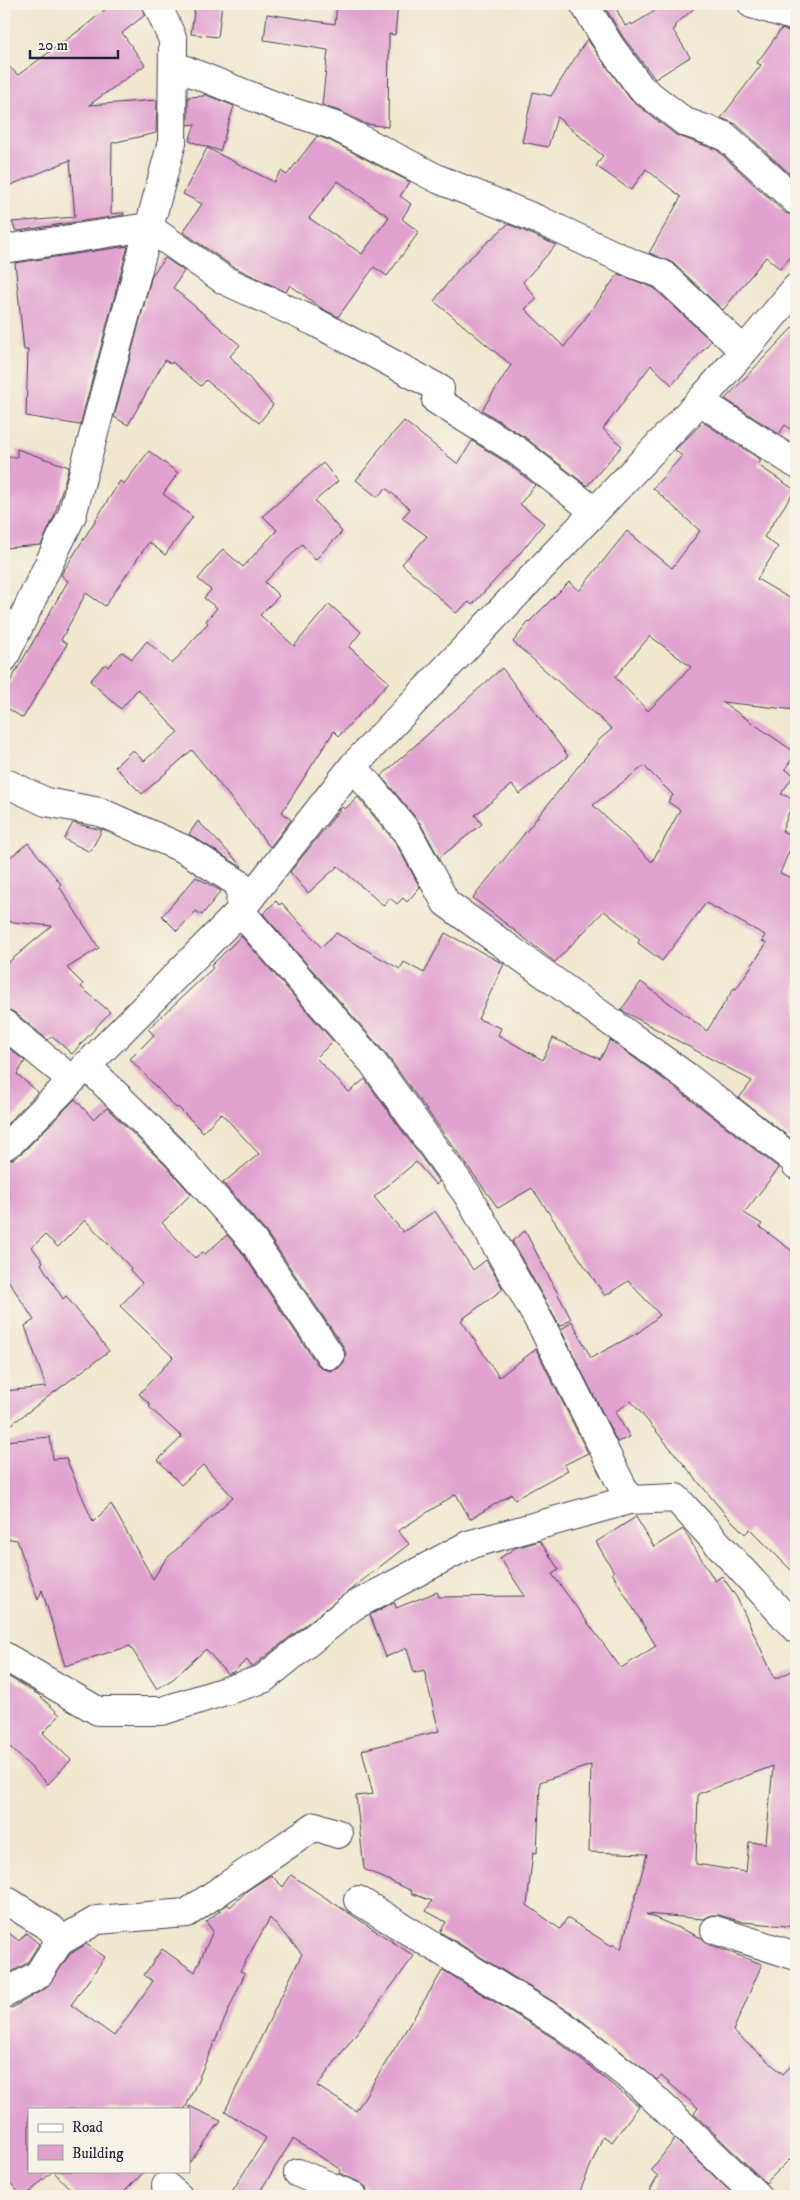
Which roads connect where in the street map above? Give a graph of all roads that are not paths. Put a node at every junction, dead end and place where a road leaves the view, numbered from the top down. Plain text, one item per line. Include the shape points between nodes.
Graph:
1 (157, 4) edge
2 (584, 4) edge
3 (752, 4) edge
4 (796, 17) edge
5 (173, 65) junction
6 (796, 201) edge
7 (148, 228) junction
8 (4, 249) edge
9 (796, 288) edge
10 (744, 351) junction
11 (700, 401) junction
12 (796, 464) edge
13 (594, 511) junction
14 (4, 658) edge
15 (353, 766) junction
16 (4, 782) edge
17 (240, 911) junction
18 (4, 1024) edge
19 (79, 1072) junction
20 (4, 1146) edge
21 (796, 1165) edge
22 (330, 1355) dead end
23 (629, 1500) junction
24 (794, 1621) edge
25 (4, 1656) edge
26 (338, 1834) dead end
27 (4, 1899) edge
28 (358, 1900) dead end
29 (715, 1930) dead end
30 (59, 1942) junction
31 (796, 1956) edge
32 (4, 1994) edge
33 (298, 2173) dead end
34 (353, 2196) edge
35 (757, 2196) edge

1 - 5 street via 173,40
2 - 6 street via 641,88 685,122 725,136
3 - 4 street
5 - 7 street via 172,142
5 - 10 street via 335,126 438,179 662,274
7 - 8 street
7 - 13 street via 224,280 315,322 440,389 436,400 516,450
7 - 14 street via 72,515
9 - 10 street
10 - 11 street
11 - 12 street
11 - 13 street
13 - 15 street
15 - 17 street
15 - 21 street via 408,833 446,903 686,1076 794,1160
16 - 17 street via 46,802 100,812 186,850 241,885
17 - 19 street
17 - 23 street via 373,1063 467,1194 542,1326
18 - 19 street
19 - 20 street
19 - 22 street via 176,1154 252,1241
23 - 24 street via 676,1498
23 - 25 street via 468,1545 352,1607 263,1679 162,1711 98,1712
26 - 30 street via 315,1826 186,1913 97,1920
27 - 30 street via 52,1929
28 - 35 street via 564,2026 640,2085
29 - 31 street
30 - 32 street via 38,1975
33 - 34 street

